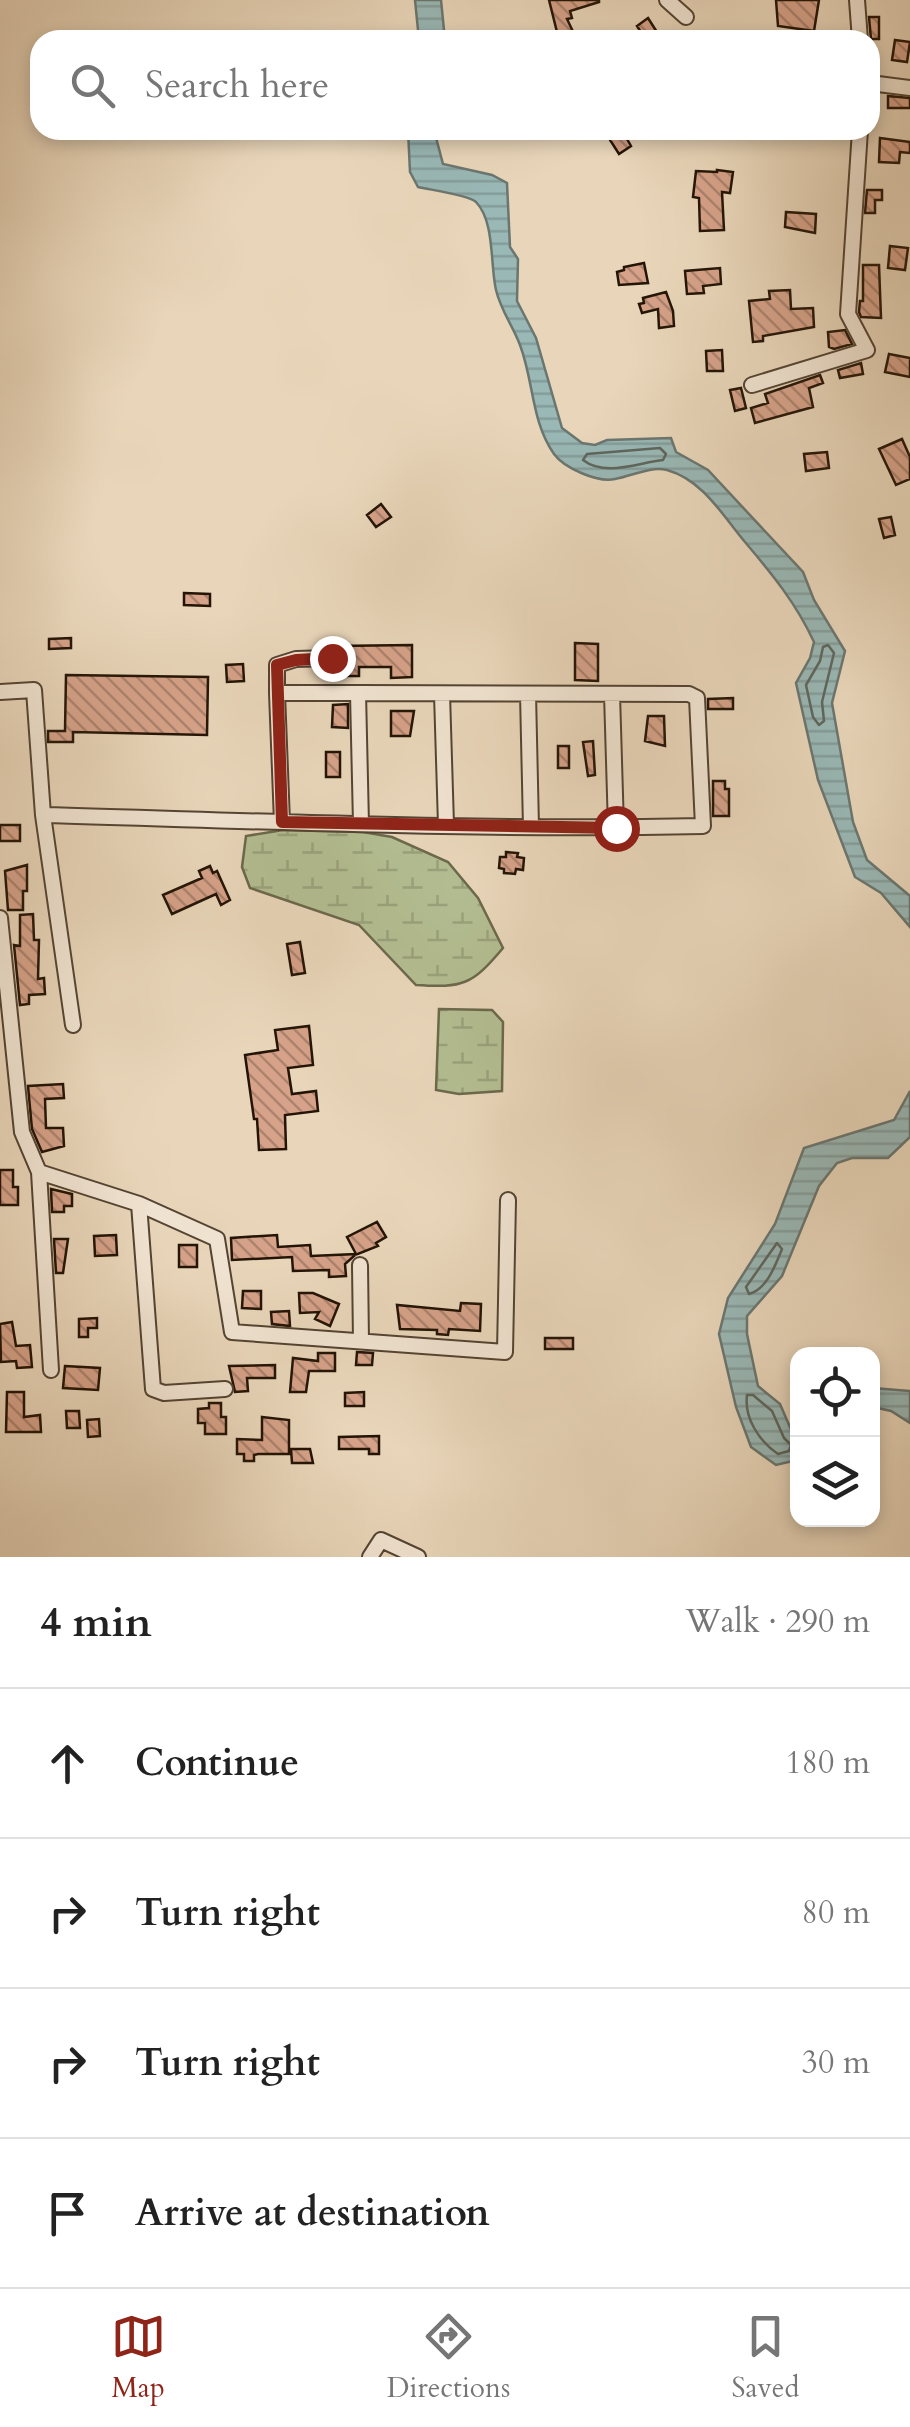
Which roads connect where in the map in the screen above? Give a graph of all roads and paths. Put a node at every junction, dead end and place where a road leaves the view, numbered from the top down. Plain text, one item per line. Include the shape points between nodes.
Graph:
1 (667, 0) edge
2 (857, 0) edge
3 (686, 17) dead end
4 (859, 30) edge
5 (880, 84) edge
6 (910, 88) edge
7 (859, 140) edge
8 (752, 385) dead end
9 (332, 658) dead end
10 (0, 692) edge
11 (277, 693) junction
12 (358, 693) junction
13 (442, 694) junction
14 (528, 694) junction
15 (612, 694) junction
16 (43, 815) junction
17 (282, 822) junction
18 (361, 824) junction
19 (446, 826) junction
20 (531, 826) junction
21 (616, 828) junction
22 (0, 918) edge
23 (73, 1025) dead end
24 (39, 1172) junction
25 (508, 1200) dead end
26 (139, 1204) junction
27 (360, 1265) dead end
28 (360, 1341) junction
29 (51, 1370) dead end
30 (225, 1389) dead end
31 (370, 1557) edge
32 (418, 1557) edge

1 - 3 street
2 - 4 street
5 - 6 street
7 - 8 street via 848,314 868,350
9 - 11 street via 277,665
10 - 16 street via 34,690
11 - 12 street
11 - 17 street
12 - 13 street
12 - 18 street
13 - 14 street
13 - 19 street
14 - 15 street
14 - 20 street
15 - 21 street
15 - 21 street via 697,698 704,826
16 - 17 street
16 - 23 street
17 - 18 street
18 - 19 street
19 - 20 street
20 - 21 street
22 - 24 street via 22,1132
24 - 26 street
24 - 29 street
25 - 28 street via 505,1352
26 - 28 street via 216,1239 232,1332
26 - 30 street via 153,1388
27 - 28 street
31 - 32 street via 380,1540

